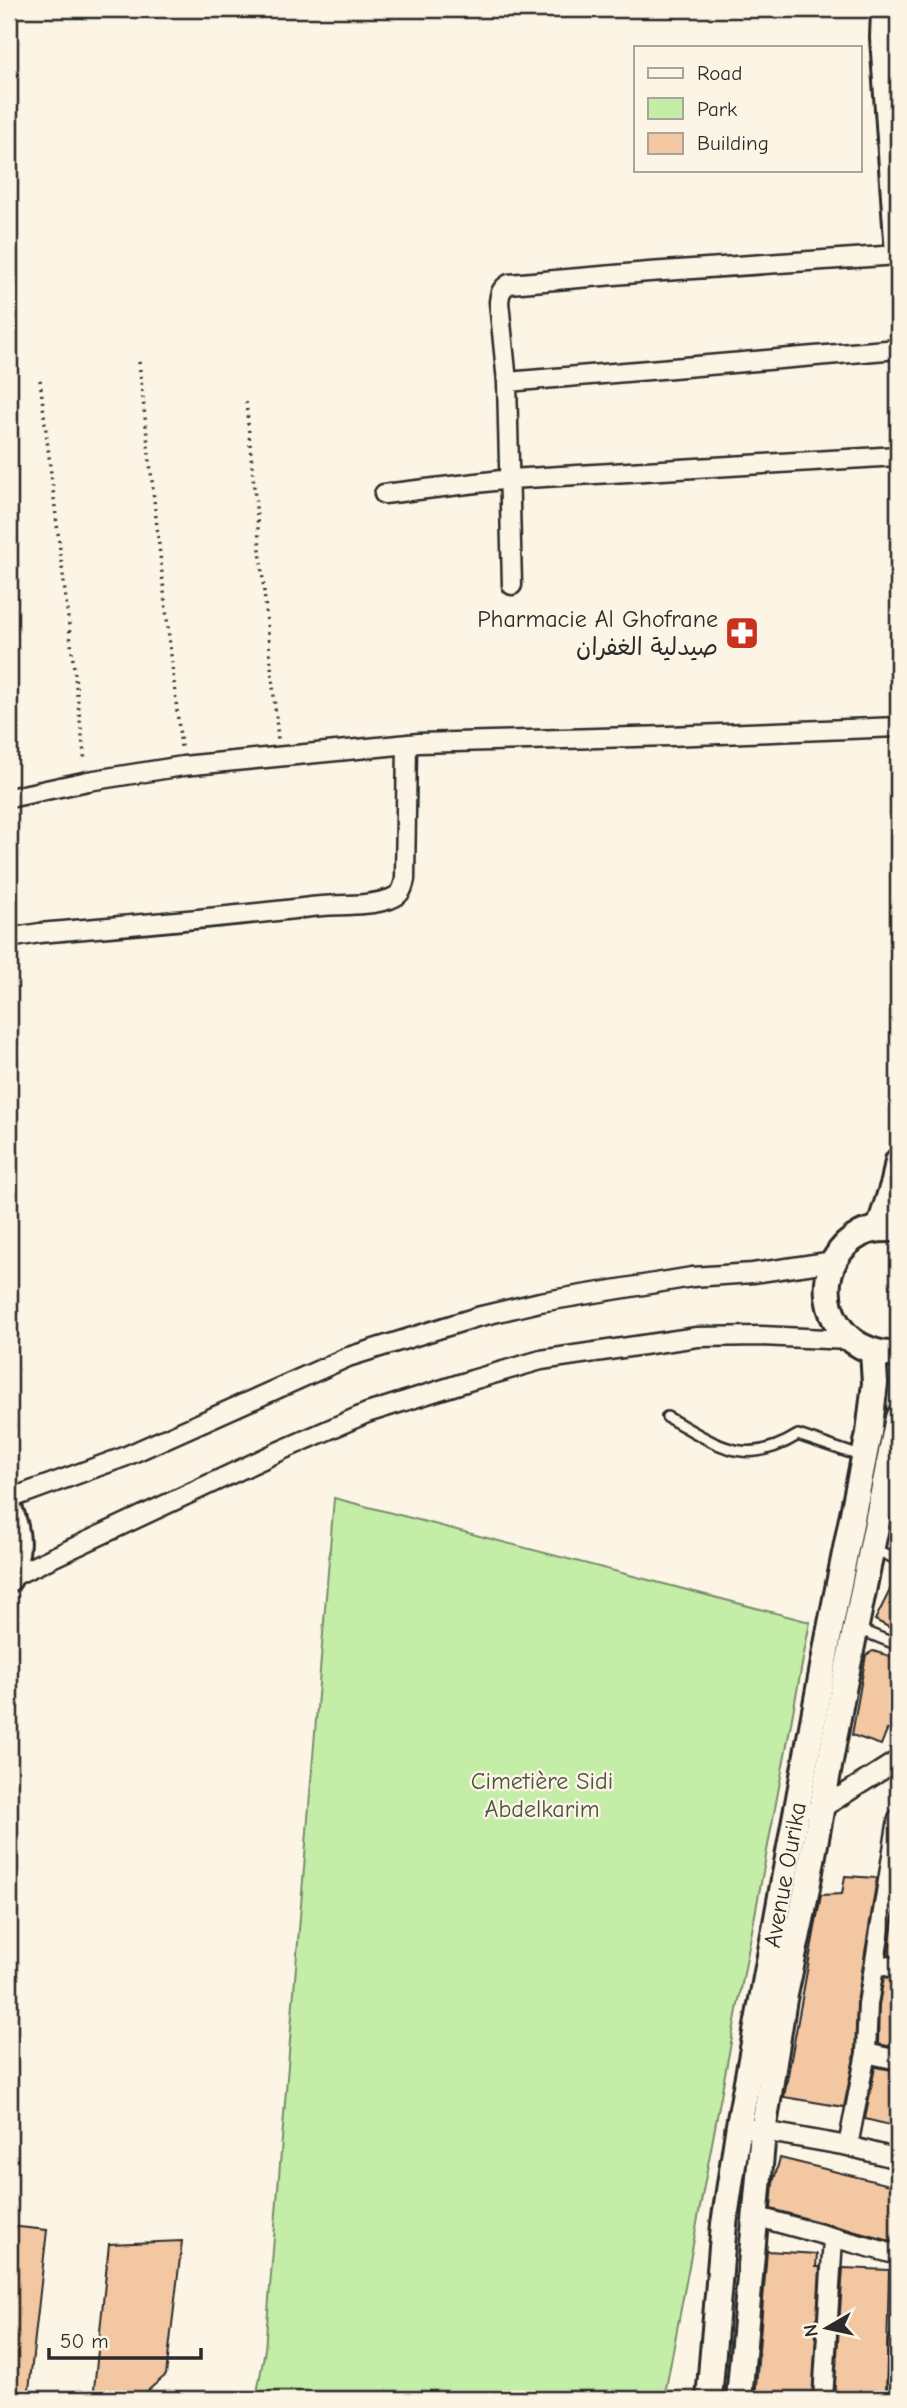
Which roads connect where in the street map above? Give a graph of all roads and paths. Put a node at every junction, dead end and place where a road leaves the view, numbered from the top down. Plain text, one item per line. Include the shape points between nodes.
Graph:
1 (888, 16) edge
2 (894, 127) edge
3 (898, 255) edge
4 (898, 349) edge
5 (139, 362) dead end
6 (40, 380) dead end
7 (507, 382) junction
8 (246, 402) dead end
9 (898, 456) edge
10 (510, 479) junction
11 (384, 494) dead end
12 (512, 585) dead end
13 (898, 727) edge
14 (407, 744) junction
15 (280, 755) junction
16 (183, 766) junction
17 (88, 781) junction
18 (9, 798) edge
19 (9, 939) edge
20 (898, 1161) edge
21 (888, 1229) edge
22 (834, 1261) junction
23 (849, 1340) junction
24 (873, 1352) junction
25 (898, 1353) edge
26 (667, 1417) dead end
27 (898, 1418) edge
28 (864, 1458) junction
29 (894, 1461) edge
30 (9, 1499) edge
31 (9, 1508) edge
32 (872, 1548) junction
33 (898, 1560) edge
34 (9, 1578) edge
35 (855, 1628) junction
36 (898, 1645) edge
37 (898, 1760) edge
38 (822, 1808) junction
39 (898, 1819) edge
40 (792, 1829) junction
41 (893, 1877) edge
42 (875, 1963) junction
43 (898, 1969) edge
44 (866, 2053) junction
45 (898, 2060) edge
46 (739, 2125) junction
47 (763, 2132) junction
48 (848, 2146) junction
49 (898, 2159) edge
50 (754, 2216) junction
51 (832, 2238) junction
52 (898, 2255) edge
53 (898, 2342) edge
54 (709, 2399) edge
55 (739, 2399) edge
56 (823, 2399) edge
57 (897, 2399) edge

1 - 2 street
2 - 3 street
3 - 7 street via 509,284 500,292 499,302
4 - 7 street
5 - 16 path
6 - 17 path
7 - 10 street
8 - 15 path
9 - 10 street
10 - 11 street
10 - 12 street
13 - 14 street
14 - 15 street
14 - 19 street via 405,879 398,895 373,902
15 - 16 street
16 - 17 street
17 - 18 street
20 - 21 street
21 - 22 street via 860,1235
22 - 23 street via 828,1303
22 - 30 street via 692,1277 477,1317 348,1357 124,1457
23 - 24 street
23 - 34 street via 697,1337 541,1360 483,1376 367,1413
24 - 25 street
24 - 28 street, Avenue Ourika via 875,1383
26 - 28 lane via 728,1450 756,1453 798,1435
27 - 29 street, Avenue Ourika
28 - 40 street, Avenue Ourika
29 - 32 street, Avenue Ourika
31 - 34 street via 18,1552
32 - 33 lane
32 - 35 street, Avenue Ourika
35 - 36 lane
35 - 38 street, Avenue Ourika
37 - 38 street
38 - 40 street
38 - 47 street, Avenue Ourika
39 - 41 street
40 - 46 street, Avenue Ourika
41 - 42 street
42 - 43 street
42 - 44 street via 867,2004
44 - 45 street
44 - 48 street
46 - 47 street
46 - 54 street, Avenue Ourika via 724,2224
47 - 48 street
47 - 50 street, Avenue Ourika
48 - 49 street
50 - 51 street
50 - 55 street, Avenue Ourika
51 - 52 street
51 - 56 street
53 - 57 street

